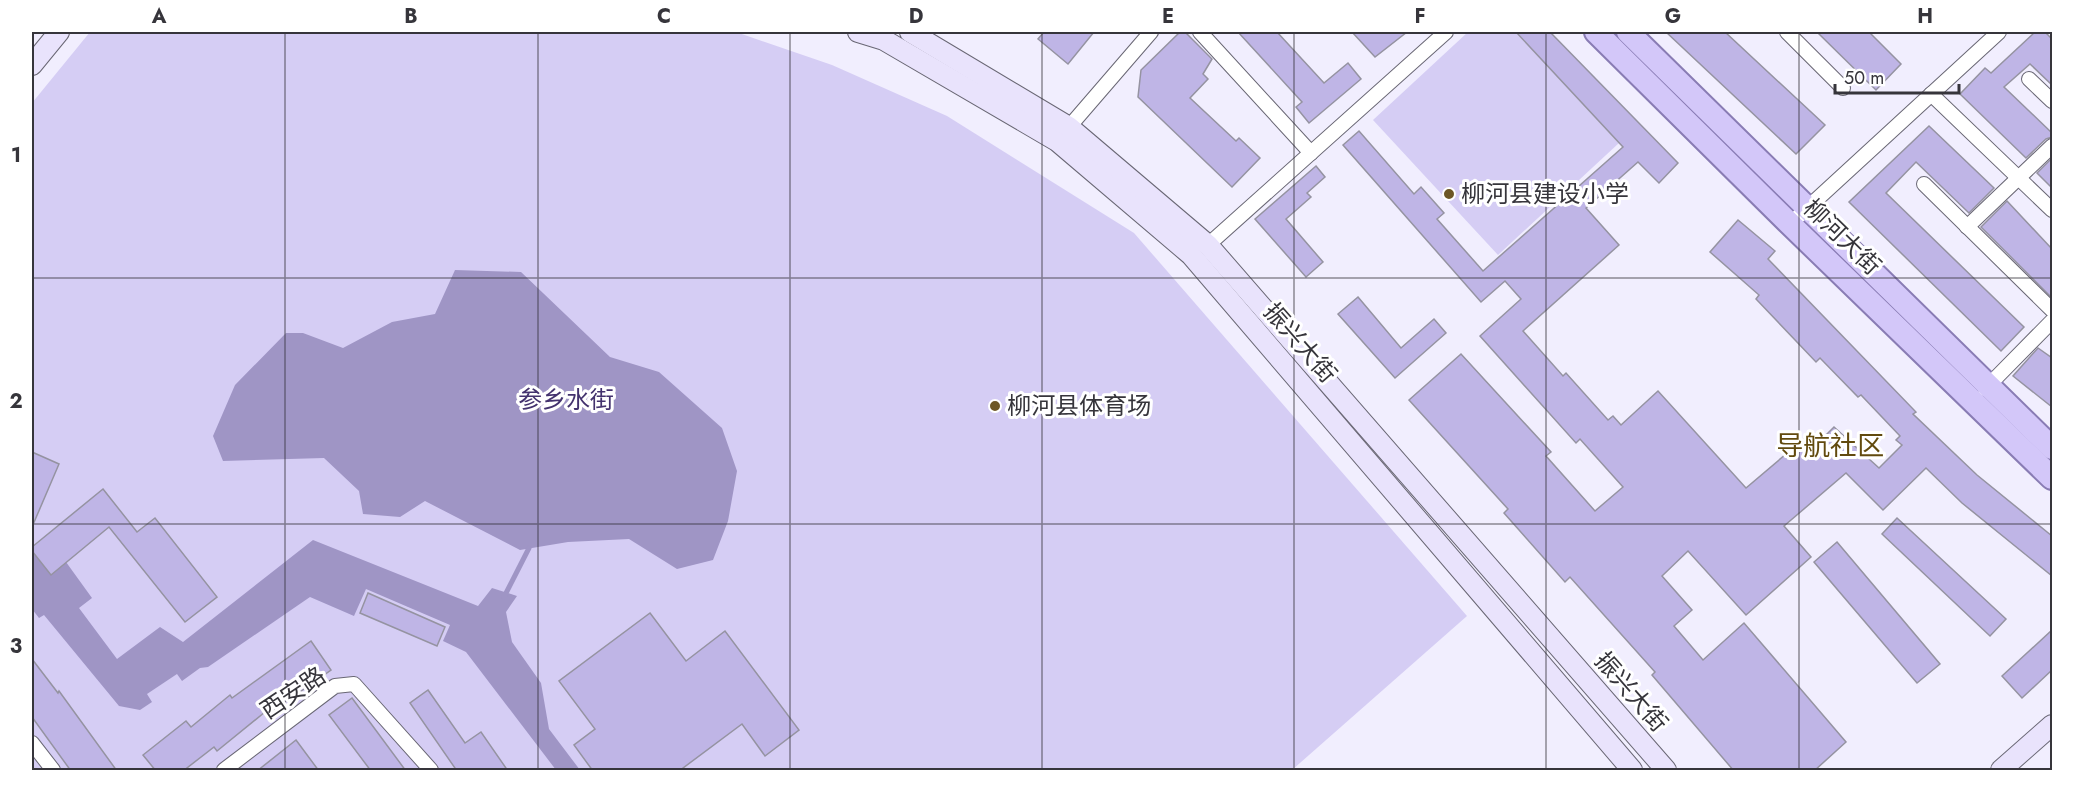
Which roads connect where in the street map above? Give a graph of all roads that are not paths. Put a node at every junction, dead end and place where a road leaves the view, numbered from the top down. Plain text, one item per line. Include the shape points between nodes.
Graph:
1 (59, 32) edge
2 (858, 32) edge
3 (910, 32) edge
4 (1151, 32) edge
5 (1200, 32) edge
6 (1446, 32) edge
7 (1596, 32) edge
8 (1628, 32) edge
9 (1787, 32) edge
10 (1999, 32) edge
11 (32, 64) edge
12 (2029, 78) dead end
13 (1843, 88) dead end
14 (1931, 94) junction
15 (2052, 101) edge
16 (1069, 127) junction
17 (2052, 146) edge
18 (1311, 153) junction
19 (2019, 178) junction
20 (1924, 184) dead end
21 (1807, 207) junction
22 (2052, 210) edge
23 (1790, 224) junction
24 (1967, 227) junction
25 (1208, 245) junction
26 (2052, 310) edge
27 (2050, 329) edge
28 (1981, 394) junction
29 (2052, 448) edge
30 (2052, 478) edge
31 (2052, 725) edge
32 (32, 743) edge
33 (53, 771) edge
34 (224, 771) edge
35 (431, 771) edge
36 (1632, 771) edge
37 (1666, 771) edge
38 (2001, 771) edge

1 - 11 street
2 - 36 street, 振兴大街 via 884,40 1057,141 1191,255
3 - 16 street, 振兴大街
4 - 16 street
5 - 18 street
6 - 18 street
7 - 23 main road, 柳河大街
8 - 21 main road, 柳河大街
9 - 13 street
10 - 14 street
12 - 15 street
14 - 19 street
14 - 21 street
16 - 25 street, 振兴大街
17 - 19 street
18 - 25 street
19 - 22 street
19 - 24 street
20 - 24 street
21 - 23 street
21 - 28 main road, 柳河大街
23 - 28 main road, 柳河大街
24 - 26 street
25 - 37 street, 振兴大街
27 - 28 street
28 - 29 main road, 柳河大街
28 - 30 main road, 柳河大街
31 - 38 street
32 - 33 street
34 - 35 street, 西安路 via 335,686 354,684

